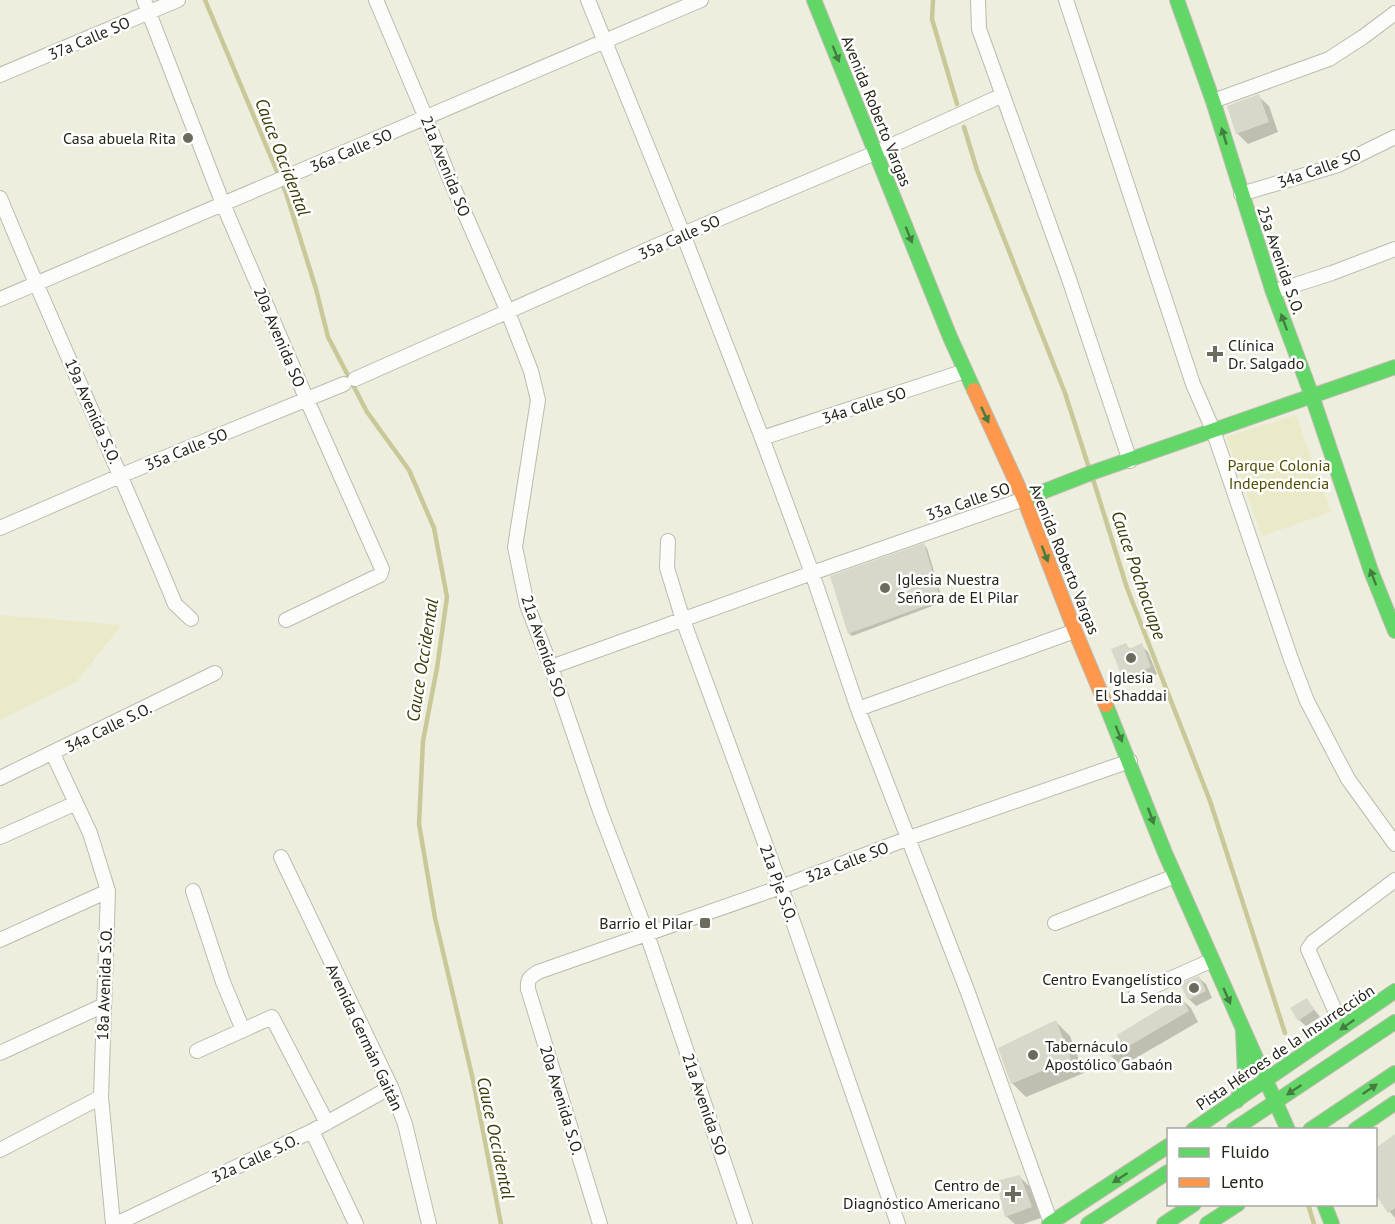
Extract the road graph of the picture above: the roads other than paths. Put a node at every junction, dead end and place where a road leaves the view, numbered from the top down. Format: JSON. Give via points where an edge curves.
{"nodes":[{"id":1,"x":178,"y":0,"type":"edge"},
{"id":2,"x":376,"y":0,"type":"edge"},
{"id":3,"x":588,"y":0,"type":"edge"},
{"id":4,"x":702,"y":0,"type":"edge"},
{"id":5,"x":814,"y":0,"type":"edge"},
{"id":6,"x":978,"y":0,"type":"edge"},
{"id":7,"x":1066,"y":0,"type":"edge"},
{"id":8,"x":1177,"y":0,"type":"edge"},
{"id":9,"x":146,"y":7,"type":"edge"},
{"id":10,"x":1395,"y":13,"type":"edge"},
{"id":11,"x":605,"y":41,"type":"junction"},
{"id":12,"x":0,"y":75,"type":"edge"},
{"id":13,"x":1003,"y":95,"type":"junction"},
{"id":14,"x":1213,"y":100,"type":"junction"},
{"id":15,"x":426,"y":118,"type":"junction"},
{"id":16,"x":1395,"y":137,"type":"edge"},
{"id":17,"x":875,"y":153,"type":"junction"},
{"id":18,"x":1241,"y":194,"type":"junction"},
{"id":19,"x":0,"y":198,"type":"edge"},
{"id":20,"x":223,"y":204,"type":"junction"},
{"id":21,"x":683,"y":234,"type":"junction"},
{"id":22,"x":1395,"y":249,"type":"edge"},
{"id":23,"x":35,"y":284,"type":"junction"},
{"id":24,"x":1273,"y":292,"type":"junction"},
{"id":25,"x":0,"y":299,"type":"edge"},
{"id":26,"x":508,"y":312,"type":"junction"},
{"id":27,"x":1395,"y":367,"type":"edge"},
{"id":28,"x":965,"y":371,"type":"junction"},
{"id":29,"x":1312,"y":396,"type":"junction"},
{"id":30,"x":307,"y":400,"type":"junction"},
{"id":31,"x":1213,"y":430,"type":"junction"},
{"id":32,"x":762,"y":438,"type":"junction"},
{"id":33,"x":1130,"y":461,"type":"junction"},
{"id":34,"x":122,"y":475,"type":"junction"},
{"id":35,"x":1024,"y":499,"type":"junction"},
{"id":36,"x":0,"y":528,"type":"edge"},
{"id":37,"x":668,"y":541,"type":"dead end"},
{"id":38,"x":812,"y":573,"type":"junction"},
{"id":39,"x":191,"y":619,"type":"dead end"},
{"id":40,"x":286,"y":620,"type":"dead end"},
{"id":41,"x":683,"y":620,"type":"junction"},
{"id":42,"x":1395,"y":631,"type":"edge"},
{"id":43,"x":1075,"y":632,"type":"junction"},
{"id":44,"x":551,"y":667,"type":"junction"},
{"id":45,"x":216,"y":673,"type":"dead end"},
{"id":46,"x":858,"y":709,"type":"junction"},
{"id":47,"x":53,"y":754,"type":"junction"},
{"id":48,"x":1130,"y":761,"type":"junction"},
{"id":49,"x":0,"y":778,"type":"edge"},
{"id":50,"x":76,"y":803,"type":"junction"},
{"id":51,"x":0,"y":837,"type":"edge"},
{"id":52,"x":909,"y":838,"type":"junction"},
{"id":53,"x":1395,"y":844,"type":"edge"},
{"id":54,"x":281,"y":857,"type":"dead end"},
{"id":55,"x":1175,"y":876,"type":"junction"},
{"id":56,"x":1395,"y":880,"type":"edge"},
{"id":57,"x":781,"y":887,"type":"junction"},
{"id":58,"x":108,"y":891,"type":"junction"},
{"id":59,"x":194,"y":891,"type":"dead end"},
{"id":60,"x":1055,"y":923,"type":"dead end"},
{"id":61,"x":647,"y":934,"type":"junction"},
{"id":62,"x":0,"y":940,"type":"edge"},
{"id":63,"x":1206,"y":963,"type":"dead end"},
{"id":64,"x":530,"y":977,"type":"joint"},
{"id":65,"x":1395,"y":991,"type":"edge"},
{"id":66,"x":1136,"y":994,"type":"dead end"},
{"id":67,"x":102,"y":1006,"type":"junction"},
{"id":68,"x":1336,"y":1013,"type":"dead end"},
{"id":69,"x":1395,"y":1022,"type":"edge"},
{"id":70,"x":243,"y":1030,"type":"junction"},
{"id":71,"x":1243,"y":1031,"type":"junction"},
{"id":72,"x":197,"y":1051,"type":"dead end"},
{"id":73,"x":0,"y":1053,"type":"edge"},
{"id":74,"x":1395,"y":1073,"type":"edge"},
{"id":75,"x":1265,"y":1082,"type":"junction"},
{"id":76,"x":391,"y":1087,"type":"junction"},
{"id":77,"x":101,"y":1097,"type":"junction"},
{"id":78,"x":1237,"y":1101,"type":"junction"},
{"id":79,"x":1274,"y":1103,"type":"junction"},
{"id":80,"x":1395,"y":1103,"type":"edge"},
{"id":81,"x":327,"y":1123,"type":"junction"},
{"id":82,"x":1196,"y":1128,"type":"edge"},
{"id":83,"x":1236,"y":1128,"type":"edge"},
{"id":84,"x":1287,"y":1128,"type":"edge"},
{"id":85,"x":1313,"y":1128,"type":"edge"},
{"id":86,"x":1358,"y":1128,"type":"edge"},
{"id":87,"x":312,"y":1131,"type":"junction"},
{"id":88,"x":1167,"y":1147,"type":"edge"},
{"id":89,"x":0,"y":1150,"type":"edge"},
{"id":90,"x":1167,"y":1173,"type":"edge"},
{"id":91,"x":1191,"y":1206,"type":"edge"},
{"id":92,"x":1235,"y":1206,"type":"edge"},
{"id":93,"x":1325,"y":1206,"type":"edge"},
{"id":94,"x":1050,"y":1223,"type":"edge"},
{"id":95,"x":115,"y":1224,"type":"edge"},
{"id":96,"x":356,"y":1224,"type":"edge"},
{"id":97,"x":429,"y":1224,"type":"edge"},
{"id":98,"x":600,"y":1224,"type":"edge"},
{"id":99,"x":745,"y":1224,"type":"edge"},
{"id":100,"x":898,"y":1224,"type":"edge"},
{"id":101,"x":1088,"y":1224,"type":"edge"},
{"id":102,"x":1164,"y":1224,"type":"edge"},
{"id":103,"x":1207,"y":1224,"type":"edge"},
{"id":104,"x":1332,"y":1224,"type":"edge"}],
"edges":[{"from":1,"to":9,"type":"street","name":"37a Calle SO"},
{"from":2,"to":15,"type":"street","name":"21a Avenida SO"},
{"from":3,"to":11,"type":"street"},
{"from":4,"to":11,"type":"street","name":"36a Calle SO"},
{"from":5,"to":17,"type":"street","name":"Avenida Roberto Vargas","one_way":true},
{"from":6,"to":13,"type":"street","via":[[979,29]]},
{"from":7,"to":31,"type":"street","via":[[1193,384]]},
{"from":8,"to":14,"type":"street","name":"25a Avenida S.O."},
{"from":9,"to":12,"type":"street","name":"37a Calle SO"},
{"from":9,"to":20,"type":"street","name":"20a Avenida SO"},
{"from":10,"to":14,"type":"street","via":[[1329,59]]},
{"from":11,"to":15,"type":"street","name":"36a Calle SO"},
{"from":11,"to":21,"type":"street"},
{"from":13,"to":17,"type":"street","name":"35a Calle SO"},
{"from":13,"to":33,"type":"street"},
{"from":18,"to":14,"type":"street","name":"25a Avenida S.O.","one_way":true},
{"from":15,"to":20,"type":"street","name":"36a Calle SO"},
{"from":15,"to":26,"type":"street","name":"21a Avenida SO"},
{"from":16,"to":18,"type":"street","name":"34a Calle SO","via":[[1338,165]]},
{"from":17,"to":21,"type":"street","name":"35a Calle SO"},
{"from":17,"to":28,"type":"street","name":"Avenida Roberto Vargas","one_way":true},
{"from":18,"to":24,"type":"street","name":"25a Avenida S.O."},
{"from":19,"to":23,"type":"street","name":"19a Avenida S.O."},
{"from":20,"to":23,"type":"street","name":"36a Calle SO"},
{"from":20,"to":30,"type":"street","name":"20a Avenida SO"},
{"from":21,"to":26,"type":"street","name":"35a Calle SO"},
{"from":21,"to":32,"type":"street"},
{"from":22,"to":24,"type":"street"},
{"from":23,"to":25,"type":"street","name":"36a Calle SO"},
{"from":23,"to":34,"type":"street","name":"19a Avenida S.O."},
{"from":29,"to":24,"type":"street","name":"25a Avenida S.O.","one_way":true},
{"from":26,"to":30,"type":"street","name":"35a Calle SO"},
{"from":26,"to":44,"type":"street","name":"21a Avenida SO","via":[[538,400],[515,547],[527,605]]},
{"from":27,"to":29,"type":"street","name":"33a Calle SO"},
{"from":28,"to":32,"type":"street","name":"34a Calle SO"},
{"from":28,"to":35,"type":"street","name":"Avenida Roberto Vargas","one_way":true},
{"from":29,"to":31,"type":"street","name":"33a Calle SO"},
{"from":42,"to":29,"type":"street","name":"25a Avenida S.O.","one_way":true},
{"from":30,"to":34,"type":"street","name":"35a Calle SO"},
{"from":30,"to":40,"type":"street","name":"20a Avenida SO","via":[[382,569],[380,574]]},
{"from":31,"to":33,"type":"street","name":"33a Calle SO"},
{"from":31,"to":53,"type":"street","via":[[1307,701],[1348,779]]},
{"from":32,"to":38,"type":"street"},
{"from":33,"to":35,"type":"street","name":"33a Calle SO"},
{"from":34,"to":36,"type":"street","name":"35a Calle SO"},
{"from":34,"to":39,"type":"street","name":"19a Avenida S.O.","via":[[175,604]]},
{"from":35,"to":38,"type":"street","name":"33a Calle SO"},
{"from":35,"to":43,"type":"street","name":"Avenida Roberto Vargas","one_way":true},
{"from":37,"to":41,"type":"street","name":"21a Pje S.O.","via":[[667,568]]},
{"from":38,"to":41,"type":"street","name":"33a Calle SO"},
{"from":38,"to":46,"type":"street"},
{"from":41,"to":44,"type":"street","name":"33a Calle SO"},
{"from":41,"to":57,"type":"street","name":"21a Pje S.O."},
{"from":43,"to":46,"type":"street"},
{"from":43,"to":48,"type":"street","name":"Avenida Roberto Vargas","one_way":true},
{"from":44,"to":61,"type":"street","name":"21a Avenida SO"},
{"from":45,"to":47,"type":"street","name":"34a Calle S.O."},
{"from":46,"to":52,"type":"street"},
{"from":47,"to":49,"type":"street","name":"34a Calle S.O."},
{"from":47,"to":50,"type":"street","name":"18a Avenida S.O."},
{"from":48,"to":52,"type":"street","name":"32a Calle SO"},
{"from":48,"to":55,"type":"street","name":"Avenida Roberto Vargas","one_way":true},
{"from":50,"to":51,"type":"street"},
{"from":50,"to":58,"type":"street","name":"18a Avenida S.O."},
{"from":52,"to":57,"type":"street","name":"32a Calle SO"},
{"from":52,"to":94,"type":"street"},
{"from":54,"to":76,"type":"street","name":"Avenida Germán Gaitán"},
{"from":55,"to":60,"type":"street"},
{"from":55,"to":71,"type":"street","name":"Avenida Roberto Vargas","one_way":true},
{"from":56,"to":68,"type":"street","via":[[1308,949]]},
{"from":57,"to":61,"type":"street","name":"32a Calle SO"},
{"from":57,"to":100,"type":"street","name":"21a Pje S.O."},
{"from":58,"to":62,"type":"street"},
{"from":58,"to":67,"type":"street","name":"18a Avenida S.O."},
{"from":59,"to":70,"type":"street"},
{"from":61,"to":64,"type":"street","name":"32a Calle SO"},
{"from":61,"to":99,"type":"street","name":"21a Avenida SO"},
{"from":63,"to":66,"type":"street"},
{"from":64,"to":98,"type":"street","name":"20a Avenida S.O.","via":[[528,989]]},
{"from":65,"to":75,"type":"street","name":"Pista Héroes de la Insurrección","one_way":true},
{"from":67,"to":73,"type":"street"},
{"from":67,"to":77,"type":"street","name":"18a Avenida S.O."},
{"from":69,"to":79,"type":"street","one_way":true},
{"from":70,"to":72,"type":"street"},
{"from":70,"to":81,"type":"street","via":[[272,1017]]},
{"from":71,"to":75,"type":"street","name":"Avenida Roberto Vargas"},
{"from":71,"to":78,"type":"street","via":[[1246,1071],[1244,1089]]},
{"from":85,"to":74,"type":"street","one_way":true},
{"from":75,"to":78,"type":"street","name":"Pista Héroes de la Insurrección"},
{"from":75,"to":79,"type":"street","name":"Avenida Roberto Vargas"},
{"from":76,"to":81,"type":"street","name":"32a Calle S.O."},
{"from":76,"to":97,"type":"street","name":"Avenida Germán Gaitán","via":[[405,1124]]},
{"from":77,"to":89,"type":"street"},
{"from":77,"to":95,"type":"street","name":"18a Avenida S.O."},
{"from":78,"to":82,"type":"street","name":"Pista Héroes de la Insurrección"},
{"from":79,"to":83,"type":"street"},
{"from":79,"to":84,"type":"street","name":"Avenida Roberto Vargas"},
{"from":80,"to":86,"type":"street"},
{"from":81,"to":87,"type":"street","name":"32a Calle S.O."},
{"from":87,"to":95,"type":"street","name":"32a Calle S.O."},
{"from":87,"to":96,"type":"street"},
{"from":88,"to":94,"type":"street","one_way":true},
{"from":90,"to":101,"type":"street"},
{"from":91,"to":102,"type":"street"},
{"from":92,"to":103,"type":"street"},
{"from":93,"to":104,"type":"street"}]}
